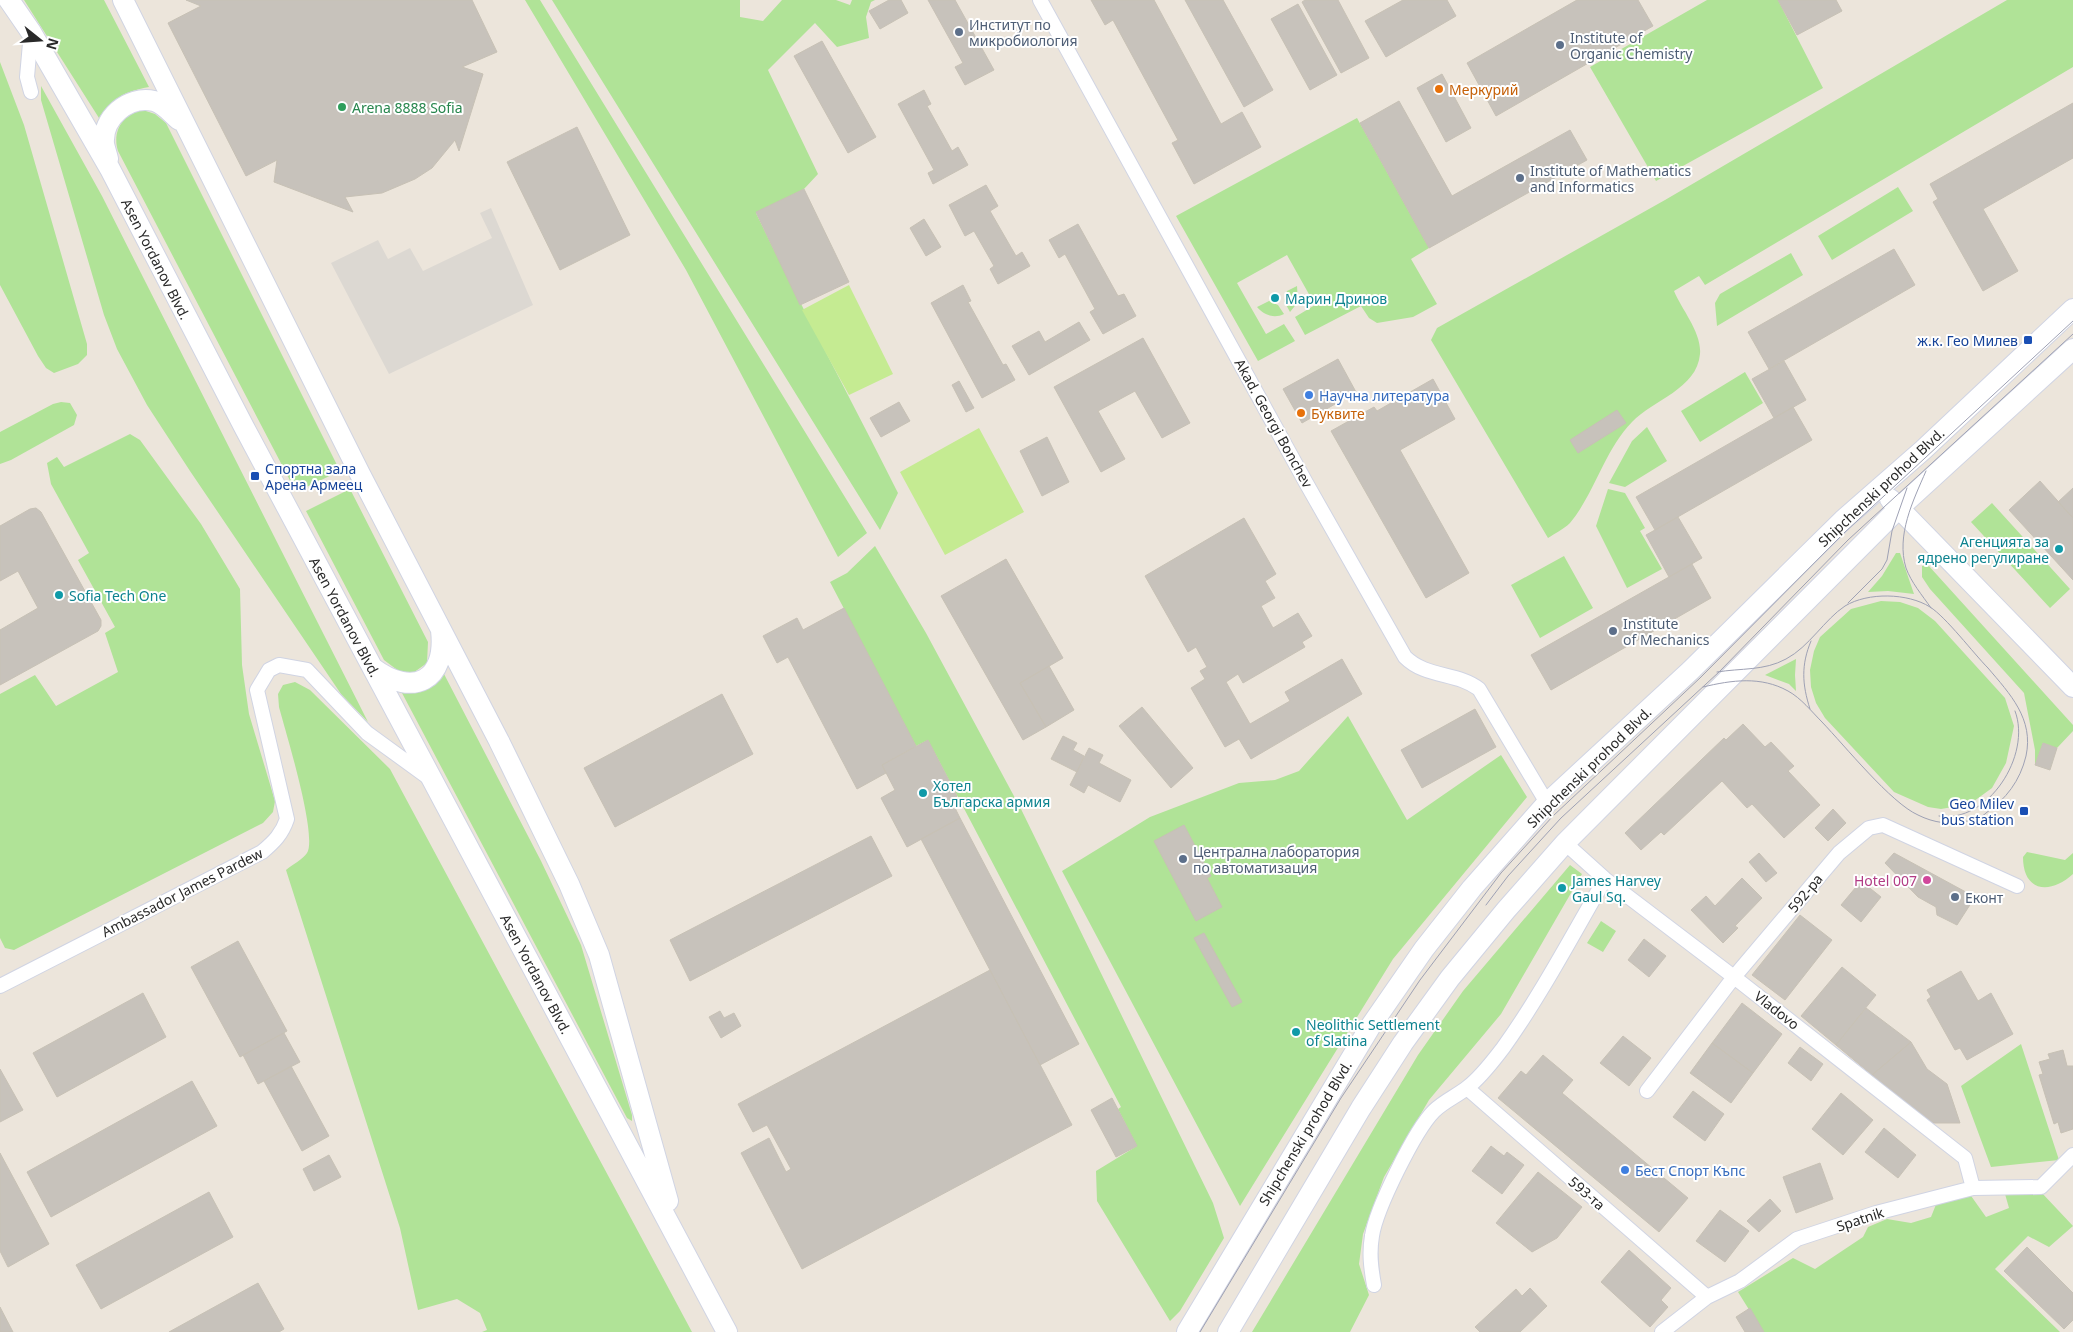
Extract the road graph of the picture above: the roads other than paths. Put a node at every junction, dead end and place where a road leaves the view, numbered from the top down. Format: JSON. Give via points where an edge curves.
{"nodes":[{"id":1,"x":9,"y":0,"type":"edge"},
{"id":2,"x":123,"y":0,"type":"edge"},
{"id":3,"x":1040,"y":0,"type":"edge"},
{"id":4,"x":31,"y":32,"type":"junction"},
{"id":5,"x":31,"y":92,"type":"dead end"},
{"id":6,"x":186,"y":126,"type":"junction"},
{"id":7,"x":110,"y":169,"type":"junction"},
{"id":8,"x":2073,"y":309,"type":"edge"},
{"id":9,"x":2073,"y":349,"type":"edge"},
{"id":10,"x":1879,"y":488,"type":"junction"},
{"id":11,"x":1899,"y":508,"type":"junction"},
{"id":12,"x":441,"y":629,"type":"junction"},
{"id":13,"x":371,"y":667,"type":"junction"},
{"id":14,"x":2073,"y":687,"type":"edge"},
{"id":15,"x":407,"y":753,"type":"junction"},
{"id":16,"x":1548,"y":803,"type":"junction"},
{"id":17,"x":1565,"y":843,"type":"junction"},
{"id":18,"x":1605,"y":879,"type":"junction"},
{"id":19,"x":2017,"y":886,"type":"dead end"},
{"id":20,"x":1734,"y":977,"type":"junction"},
{"id":21,"x":0,"y":986,"type":"edge"},
{"id":22,"x":1467,"y":1088,"type":"junction"},
{"id":23,"x":1647,"y":1090,"type":"dead end"},
{"id":24,"x":2073,"y":1155,"type":"edge"},
{"id":25,"x":1973,"y":1188,"type":"junction"},
{"id":26,"x":678,"y":1236,"type":"junction"},
{"id":27,"x":1374,"y":1285,"type":"dead end"},
{"id":28,"x":1707,"y":1297,"type":"junction"},
{"id":29,"x":727,"y":1332,"type":"edge"},
{"id":30,"x":1187,"y":1332,"type":"edge"},
{"id":31,"x":1228,"y":1332,"type":"edge"},
{"id":32,"x":1662,"y":1332,"type":"edge"}],
"edges":[{"from":1,"to":4,"type":"main road","name":"Asen Yordanov Blvd."},
{"from":2,"to":6,"type":"main road","name":"Asen Yordanov Blvd."},
{"from":3,"to":16,"type":"street","name":"Akad. Georgi Bonchev","via":[[1405,657],[1415,667],[1468,681],[1479,690]]},
{"from":4,"to":5,"type":"street","via":[[27,77]]},
{"from":4,"to":7,"type":"main road","name":"Asen Yordanov Blvd."},
{"from":6,"to":7,"type":"main road","via":[[155,101],[140,100],[126,104],[106,129],[104,143]]},
{"from":6,"to":12,"type":"main road","name":"Asen Yordanov Blvd."},
{"from":7,"to":13,"type":"main road","name":"Asen Yordanov Blvd."},
{"from":8,"to":10,"type":"main road","name":"Shipchenski prohod Blvd."},
{"from":9,"to":11,"type":"main road","name":"Shipchenski prohod Blvd."},
{"from":10,"to":11,"type":"main road"},
{"from":10,"to":16,"type":"main road","name":"Shipchenski prohod Blvd."},
{"from":11,"to":14,"type":"main road"},
{"from":11,"to":17,"type":"main road","name":"Shipchenski prohod Blvd."},
{"from":12,"to":13,"type":"main road","via":[[440,659],[424,679],[416,683],[401,683]]},
{"from":12,"to":26,"type":"main road","name":"Asen Yordanov Blvd.","via":[[569,884],[599,955]]},
{"from":13,"to":15,"type":"main road","name":"Asen Yordanov Blvd."},
{"from":15,"to":21,"type":"street","name":"Ambassador James Pardew","via":[[367,733],[306,670],[279,665],[269,670],[257,690],[287,819],[275,841],[262,852]]},
{"from":15,"to":26,"type":"main road","name":"Asen Yordanov Blvd.","via":[[431,779]]},
{"from":16,"to":30,"type":"main road","name":"Shipchenski prohod Blvd.","via":[[1472,888],[1375,1019]]},
{"from":17,"to":18,"type":"street","name":"Vladovo"},
{"from":17,"to":31,"type":"main road","name":"Shipchenski prohod Blvd.","via":[[1456,971],[1402,1043]]},
{"from":18,"to":20,"type":"street","name":"Vladovo"},
{"from":18,"to":22,"type":"street","via":[[1520,1024],[1486,1071]]},
{"from":19,"to":20,"type":"street","name":"592-ра","via":[[1892,828],[1883,825],[1869,828],[1839,853]]},
{"from":20,"to":23,"type":"street","name":"592-ра"},
{"from":20,"to":25,"type":"street","name":"Vladovo","via":[[1965,1158]]},
{"from":22,"to":27,"type":"street","via":[[1443,1102],[1432,1113],[1384,1197],[1372,1235],[1370,1261]]},
{"from":22,"to":28,"type":"street","name":"593-та"},
{"from":24,"to":25,"type":"street","name":"Spatnik","via":[[2041,1187]]},
{"from":25,"to":28,"type":"street","name":"Spatnik","via":[[1876,1213],[1798,1239],[1740,1281]]},
{"from":26,"to":29,"type":"main road","name":"Asen Yordanov Blvd."},
{"from":28,"to":32,"type":"street","name":"Spatnik"}]}
